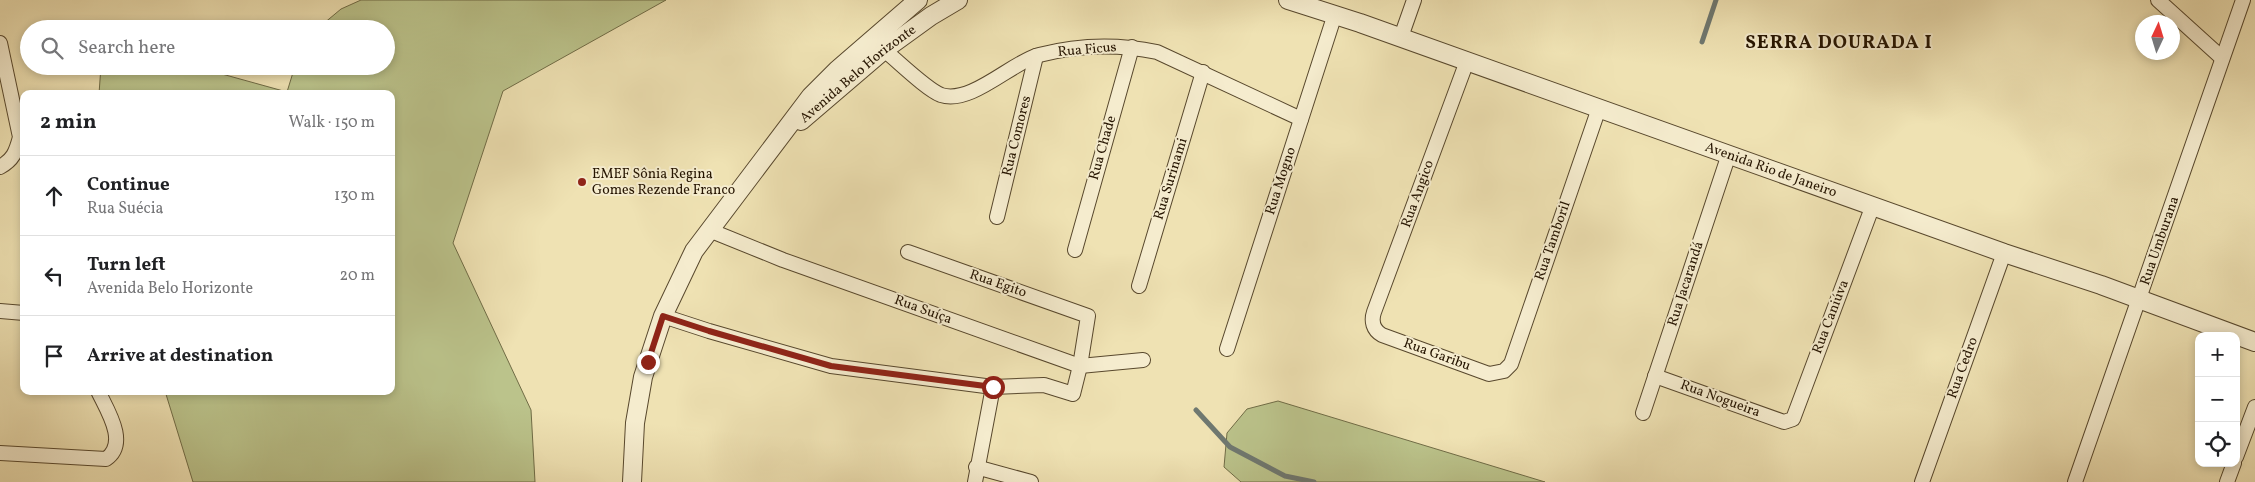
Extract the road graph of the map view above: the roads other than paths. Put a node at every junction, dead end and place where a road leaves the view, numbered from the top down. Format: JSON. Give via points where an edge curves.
{"nodes":[{"id":1,"x":918,"y":0,"type":"edge"},
{"id":2,"x":958,"y":0,"type":"edge"},
{"id":3,"x":1288,"y":0,"type":"edge"},
{"id":4,"x":1414,"y":0,"type":"edge"},
{"id":5,"x":2158,"y":0,"type":"edge"},
{"id":6,"x":2243,"y":0,"type":"edge"},
{"id":7,"x":1335,"y":14,"type":"junction"},
{"id":8,"x":1401,"y":38,"type":"junction"},
{"id":9,"x":0,"y":43,"type":"edge"},
{"id":10,"x":1132,"y":47,"type":"junction"},
{"id":11,"x":884,"y":50,"type":"junction"},
{"id":12,"x":1036,"y":56,"type":"junction"},
{"id":13,"x":2222,"y":58,"type":"junction"},
{"id":14,"x":1467,"y":61,"type":"junction"},
{"id":15,"x":1203,"y":72,"type":"junction"},
{"id":16,"x":1599,"y":108,"type":"junction"},
{"id":17,"x":1301,"y":119,"type":"junction"},
{"id":18,"x":785,"y":133,"type":"junction"},
{"id":19,"x":1729,"y":154,"type":"junction"},
{"id":20,"x":0,"y":167,"type":"edge"},
{"id":21,"x":1873,"y":206,"type":"junction"},
{"id":22,"x":997,"y":217,"type":"dead end"},
{"id":23,"x":709,"y":230,"type":"junction"},
{"id":24,"x":1074,"y":250,"type":"dead end"},
{"id":25,"x":908,"y":252,"type":"dead end"},
{"id":26,"x":2004,"y":253,"type":"junction"},
{"id":27,"x":1139,"y":286,"type":"dead end"},
{"id":28,"x":2140,"y":300,"type":"junction"},
{"id":29,"x":0,"y":311,"type":"edge"},
{"id":30,"x":20,"y":313,"type":"edge"},
{"id":31,"x":663,"y":316,"type":"junction"},
{"id":32,"x":1374,"y":327,"type":"joint"},
{"id":33,"x":2255,"y":342,"type":"edge"},
{"id":34,"x":1227,"y":349,"type":"dead end"},
{"id":35,"x":1143,"y":360,"type":"dead end"},
{"id":36,"x":1080,"y":366,"type":"junction"},
{"id":37,"x":1504,"y":371,"type":"joint"},
{"id":38,"x":1655,"y":376,"type":"junction"},
{"id":39,"x":993,"y":387,"type":"junction"},
{"id":40,"x":100,"y":395,"type":"edge"},
{"id":41,"x":2255,"y":407,"type":"edge"},
{"id":42,"x":1643,"y":413,"type":"dead end"},
{"id":43,"x":1784,"y":422,"type":"joint"},
{"id":44,"x":2240,"y":446,"type":"edge"},
{"id":45,"x":0,"y":453,"type":"edge"},
{"id":46,"x":976,"y":466,"type":"junction"},
{"id":47,"x":2233,"y":467,"type":"edge"},
{"id":48,"x":632,"y":482,"type":"edge"},
{"id":49,"x":975,"y":482,"type":"edge"},
{"id":50,"x":1032,"y":482,"type":"edge"},
{"id":51,"x":1922,"y":482,"type":"edge"},
{"id":52,"x":2075,"y":482,"type":"edge"},
{"id":53,"x":2227,"y":482,"type":"edge"}],
"edges":[{"from":1,"to":18,"type":"street","name":"Avenida Belo Horizonte","via":[[837,70],[811,96]]},
{"from":2,"to":11,"type":"street","name":"Avenida Belo Horizonte"},
{"from":3,"to":7,"type":"street","name":"Avenida Rio de Janeiro"},
{"from":4,"to":8,"type":"street"},
{"from":5,"to":13,"type":"street"},
{"from":6,"to":13,"type":"street","name":"Rua Umburana"},
{"from":7,"to":8,"type":"street","name":"Avenida Rio de Janeiro"},
{"from":7,"to":17,"type":"street","name":"Rua Mogno"},
{"from":8,"to":14,"type":"street","name":"Avenida Rio de Janeiro"},
{"from":9,"to":20,"type":"street","via":[[20,138],[10,162]]},
{"from":10,"to":12,"type":"street","name":"Rua Ficus","via":[[1081,48]]},
{"from":10,"to":15,"type":"street","name":"Rua Ficus","via":[[1157,52]]},
{"from":10,"to":24,"type":"street","name":"Rua Chade"},
{"from":11,"to":12,"type":"street","name":"Rua Ficus","via":[[933,90],[949,96],[965,93]]},
{"from":11,"to":18,"type":"street","name":"Avenida Belo Horizonte"},
{"from":12,"to":22,"type":"street","name":"Rua Comores"},
{"from":13,"to":28,"type":"street","name":"Rua Umburana"},
{"from":14,"to":16,"type":"street","name":"Avenida Rio de Janeiro"},
{"from":14,"to":32,"type":"street","name":"Rua Angico","via":[[1374,312]]},
{"from":15,"to":17,"type":"street","name":"Rua Ficus"},
{"from":15,"to":27,"type":"street","name":"Rua Surinami"},
{"from":16,"to":19,"type":"street","name":"Avenida Rio de Janeiro"},
{"from":16,"to":37,"type":"street","name":"Rua Tamboril","via":[[1513,357]]},
{"from":17,"to":34,"type":"street","name":"Rua Mogno"},
{"from":18,"to":23,"type":"street","name":"Avenida Belo Horizonte"},
{"from":19,"to":21,"type":"street","name":"Avenida Rio de Janeiro"},
{"from":19,"to":38,"type":"street","name":"Rua Jacarandá"},
{"from":21,"to":26,"type":"street","name":"Avenida Rio de Janeiro"},
{"from":21,"to":43,"type":"street","name":"Rua Caniúva","via":[[1793,418]]},
{"from":23,"to":31,"type":"street","name":"Avenida Belo Horizonte","via":[[694,251]]},
{"from":23,"to":36,"type":"street","name":"Rua Suíça","via":[[783,260]]},
{"from":25,"to":36,"type":"street","name":"Rua Egito","via":[[1088,316]]},
{"from":26,"to":28,"type":"street","name":"Avenida Rio de Janeiro"},
{"from":26,"to":51,"type":"street","name":"Rua Cedro"},
{"from":28,"to":33,"type":"street","name":"Avenida Rio de Janeiro"},
{"from":28,"to":52,"type":"street","name":"Rua Umburana"},
{"from":29,"to":30,"type":"street"},
{"from":31,"to":39,"type":"street","via":[[831,366]]},
{"from":31,"to":48,"type":"street","name":"Avenida Belo Horizonte","via":[[643,377],[635,423]]},
{"from":32,"to":37,"type":"street","name":"Rua Garibu","via":[[1382,335],[1489,374]]},
{"from":35,"to":36,"type":"street","name":"Rua Suíça"},
{"from":36,"to":39,"type":"street","via":[[1073,394],[1044,385]]},
{"from":38,"to":42,"type":"street","name":"Rua Jacarandá"},
{"from":38,"to":43,"type":"street","name":"Rua Nogueira"},
{"from":39,"to":46,"type":"street"},
{"from":40,"to":45,"type":"street","via":[[117,439],[106,459]]},
{"from":41,"to":44,"type":"street"},
{"from":46,"to":49,"type":"street"},
{"from":46,"to":50,"type":"street"},
{"from":47,"to":53,"type":"street"}]}
